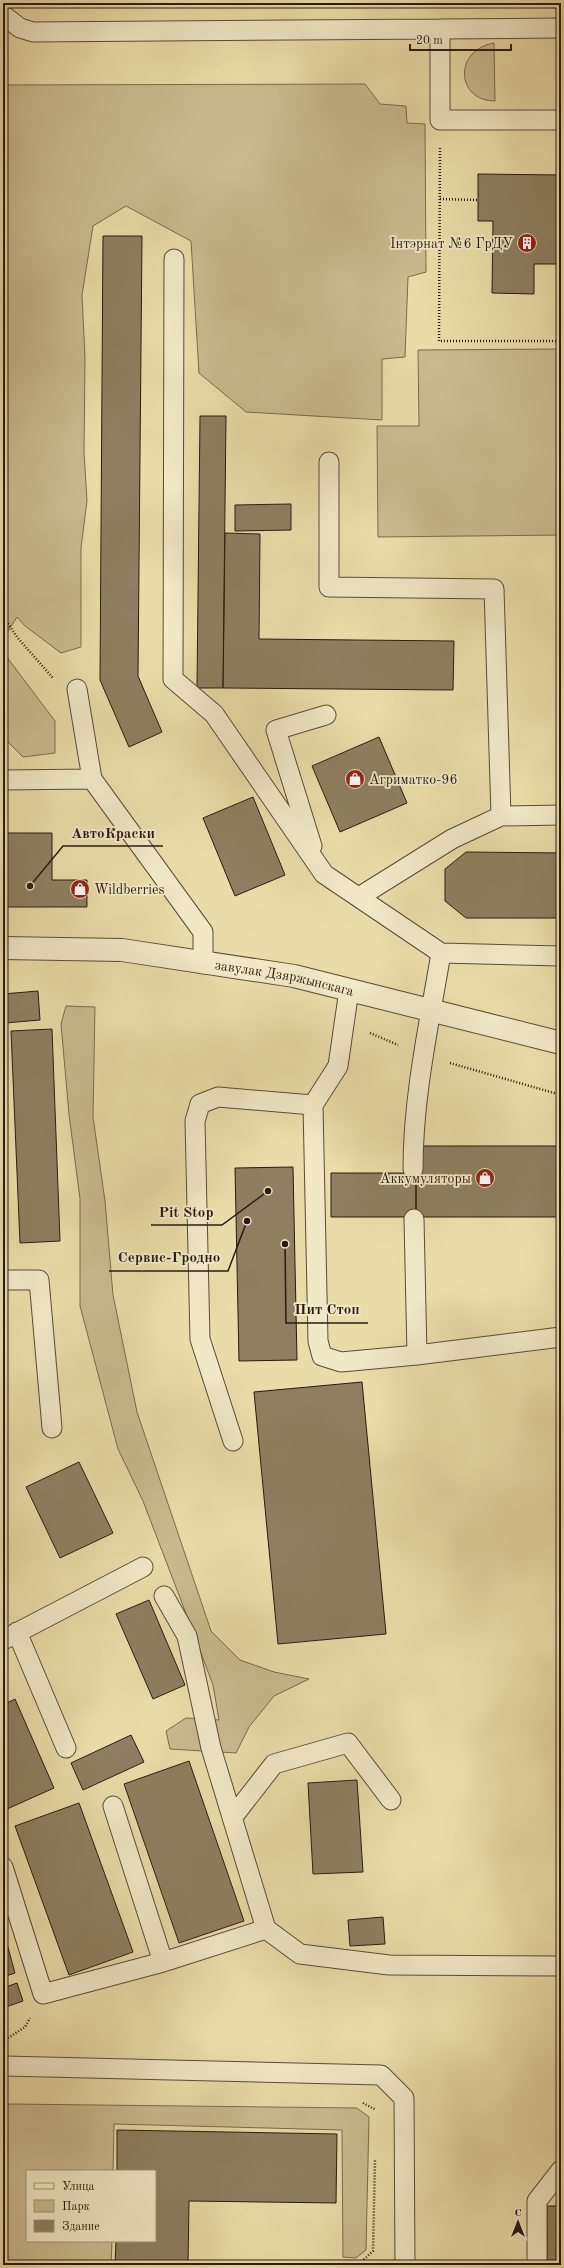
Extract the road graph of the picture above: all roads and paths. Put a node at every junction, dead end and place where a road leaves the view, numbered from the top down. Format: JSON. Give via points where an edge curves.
{"nodes":[{"id":1,"x":3,"y":15,"type":"edge"},
{"id":2,"x":561,"y":28,"type":"edge"},
{"id":3,"x":440,"y":29,"type":"junction"},
{"id":4,"x":440,"y":120,"type":"junction"},
{"id":5,"x":561,"y":120,"type":"edge"},
{"id":6,"x":440,"y":199,"type":"junction"},
{"id":7,"x":478,"y":200,"type":"dead end"},
{"id":8,"x":174,"y":259,"type":"dead end"},
{"id":9,"x":561,"y":341,"type":"edge"},
{"id":10,"x":329,"y":462,"type":"dead end"},
{"id":11,"x":3,"y":616,"type":"edge"},
{"id":12,"x":77,"y":689,"type":"dead end"},
{"id":13,"x":81,"y":710,"type":"junction"},
{"id":14,"x":326,"y":715,"type":"dead end"},
{"id":15,"x":92,"y":779,"type":"junction"},
{"id":16,"x":3,"y":780,"type":"edge"},
{"id":17,"x":561,"y":815,"type":"edge"},
{"id":18,"x":501,"y":816,"type":"junction"},
{"id":19,"x":318,"y":865,"type":"junction"},
{"id":20,"x":359,"y":897,"type":"junction"},
{"id":21,"x":3,"y":948,"type":"edge"},
{"id":22,"x":441,"y":953,"type":"junction"},
{"id":23,"x":561,"y":956,"type":"edge"},
{"id":24,"x":203,"y":964,"type":"junction"},
{"id":25,"x":349,"y":990,"type":"junction"},
{"id":26,"x":430,"y":1011,"type":"junction"},
{"id":27,"x":345,"y":1022,"type":"junction"},
{"id":28,"x":561,"y":1043,"type":"edge"},
{"id":29,"x":422,"y":1055,"type":"junction"},
{"id":30,"x":561,"y":1095,"type":"edge"},
{"id":31,"x":313,"y":1105,"type":"junction"},
{"id":32,"x":413,"y":1169,"type":"dead end"},
{"id":33,"x":414,"y":1219,"type":"dead end"},
{"id":34,"x":3,"y":1280,"type":"edge"},
{"id":35,"x":561,"y":1337,"type":"edge"},
{"id":36,"x":417,"y":1355,"type":"junction"},
{"id":37,"x":52,"y":1428,"type":"dead end"},
{"id":38,"x":233,"y":1441,"type":"dead end"},
{"id":39,"x":143,"y":1567,"type":"dead end"},
{"id":40,"x":164,"y":1596,"type":"dead end"},
{"id":41,"x":10,"y":1636,"type":"edge"},
{"id":42,"x":66,"y":1748,"type":"dead end"},
{"id":43,"x":391,"y":1800,"type":"dead end"},
{"id":44,"x":113,"y":1806,"type":"dead end"},
{"id":45,"x":232,"y":1818,"type":"junction"},
{"id":46,"x":3,"y":1867,"type":"edge"},
{"id":47,"x":266,"y":1928,"type":"junction"},
{"id":48,"x":163,"y":1962,"type":"junction"},
{"id":49,"x":561,"y":1966,"type":"edge"},
{"id":50,"x":43,"y":1994,"type":"junction"},
{"id":51,"x":3,"y":2040,"type":"edge"},
{"id":52,"x":3,"y":2066,"type":"edge"},
{"id":53,"x":359,"y":2100,"type":"dead end"},
{"id":54,"x":376,"y":2118,"type":"dead end"},
{"id":55,"x":375,"y":2157,"type":"dead end"},
{"id":56,"x":561,"y":2170,"type":"edge"},
{"id":57,"x":303,"y":2265,"type":"edge"},
{"id":58,"x":405,"y":2265,"type":"edge"},
{"id":59,"x":537,"y":2265,"type":"edge"}],
"edges":[{"from":1,"to":3,"type":"lane","via":[[20,28],[33,32]]},
{"from":2,"to":3,"type":"lane"},
{"from":3,"to":4,"type":"lane"},
{"from":4,"to":5,"type":"lane"},
{"from":4,"to":6,"type":"path"},
{"from":6,"to":7,"type":"path"},
{"from":6,"to":9,"type":"path","via":[[440,341]]},
{"from":8,"to":19,"type":"lane","via":[[173,679],[214,714]]},
{"from":10,"to":18,"type":"lane","via":[[329,587],[494,589]]},
{"from":11,"to":13,"type":"path","via":[[17,637]]},
{"from":12,"to":13,"type":"lane"},
{"from":13,"to":15,"type":"lane"},
{"from":14,"to":19,"type":"lane","via":[[276,730]]},
{"from":15,"to":16,"type":"lane"},
{"from":15,"to":24,"type":"lane","via":[[203,932]]},
{"from":17,"to":18,"type":"lane"},
{"from":18,"to":20,"type":"lane","via":[[452,839]]},
{"from":19,"to":20,"type":"lane","via":[[324,874]]},
{"from":20,"to":22,"type":"lane"},
{"from":21,"to":24,"type":"street","name":"завулак Дзяржынскага","via":[[122,950]]},
{"from":22,"to":23,"type":"lane"},
{"from":22,"to":26,"type":"lane"},
{"from":24,"to":25,"type":"street","name":"завулак Дзяржынскага","via":[[294,976]]},
{"from":25,"to":26,"type":"street","name":"завулак Дзяржынскага"},
{"from":25,"to":27,"type":"lane"},
{"from":26,"to":28,"type":"street","name":"завулак Дзяржынскага"},
{"from":26,"to":29,"type":"lane"},
{"from":27,"to":29,"type":"path"},
{"from":27,"to":31,"type":"lane","via":[[338,1066]]},
{"from":29,"to":30,"type":"path"},
{"from":29,"to":32,"type":"lane","via":[[413,1137]]},
{"from":31,"to":36,"type":"lane","via":[[318,1334],[322,1356],[341,1362]]},
{"from":31,"to":38,"type":"lane","via":[[218,1097],[200,1104],[195,1121],[200,1339]]},
{"from":33,"to":36,"type":"lane"},
{"from":34,"to":37,"type":"lane","via":[[39,1280]]},
{"from":35,"to":36,"type":"lane"},
{"from":39,"to":41,"type":"lane"},
{"from":40,"to":45,"type":"lane","via":[[187,1636],[211,1748]]},
{"from":41,"to":42,"type":"lane"},
{"from":43,"to":45,"type":"lane","via":[[348,1743],[274,1764]]},
{"from":44,"to":48,"type":"lane"},
{"from":45,"to":47,"type":"lane"},
{"from":46,"to":50,"type":"lane"},
{"from":47,"to":48,"type":"lane"},
{"from":47,"to":49,"type":"lane","via":[[300,1954],[315,1956],[389,1965]]},
{"from":48,"to":50,"type":"lane"},
{"from":50,"to":51,"type":"path","via":[[25,2027]]},
{"from":52,"to":58,"type":"lane","via":[[381,2075],[404,2098]]},
{"from":53,"to":54,"type":"path","via":[[376,2111]]},
{"from":55,"to":57,"type":"path","via":[[373,2251],[358,2265]]},
{"from":56,"to":59,"type":"lane","via":[[537,2200]]}]}
